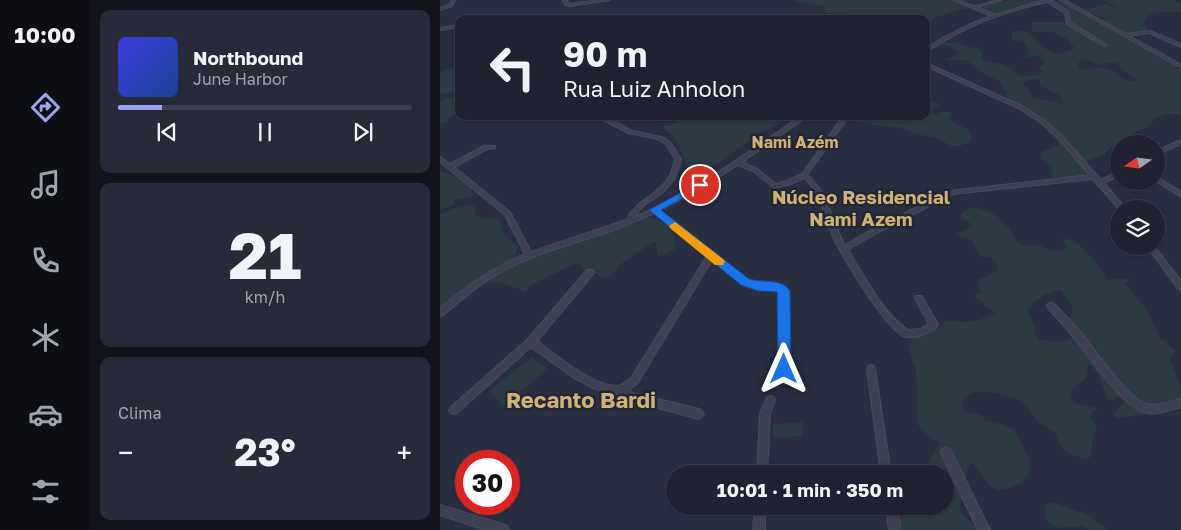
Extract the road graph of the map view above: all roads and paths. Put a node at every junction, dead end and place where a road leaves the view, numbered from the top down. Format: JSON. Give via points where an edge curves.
{"nodes":[{"id":1,"x":454,"y":0,"type":"edge"},
{"id":2,"x":565,"y":0,"type":"edge"},
{"id":3,"x":608,"y":0,"type":"edge"},
{"id":4,"x":956,"y":0,"type":"edge"},
{"id":5,"x":1000,"y":0,"type":"edge"},
{"id":6,"x":1050,"y":0,"type":"edge"},
{"id":7,"x":1062,"y":0,"type":"edge"},
{"id":8,"x":974,"y":7,"type":"junction"},
{"id":9,"x":440,"y":9,"type":"edge"},
{"id":10,"x":995,"y":16,"type":"junction"},
{"id":11,"x":455,"y":27,"type":"edge"},
{"id":12,"x":440,"y":29,"type":"edge"},
{"id":13,"x":1125,"y":35,"type":"junction"},
{"id":14,"x":1105,"y":45,"type":"dead end"},
{"id":15,"x":1181,"y":46,"type":"edge"},
{"id":16,"x":930,"y":47,"type":"edge"},
{"id":17,"x":930,"y":66,"type":"edge"},
{"id":18,"x":1181,"y":68,"type":"edge"},
{"id":19,"x":607,"y":120,"type":"edge"},
{"id":20,"x":799,"y":120,"type":"edge"},
{"id":21,"x":843,"y":120,"type":"edge"},
{"id":22,"x":1181,"y":142,"type":"edge"},
{"id":23,"x":493,"y":147,"type":"dead end"},
{"id":24,"x":1165,"y":149,"type":"edge"},
{"id":25,"x":440,"y":159,"type":"edge"},
{"id":26,"x":738,"y":163,"type":"junction"},
{"id":27,"x":450,"y":167,"type":"junction"},
{"id":28,"x":804,"y":175,"type":"junction"},
{"id":29,"x":1094,"y":177,"type":"junction"},
{"id":30,"x":1110,"y":178,"type":"edge"},
{"id":31,"x":1100,"y":183,"type":"junction"},
{"id":32,"x":1165,"y":184,"type":"edge"},
{"id":33,"x":1181,"y":196,"type":"edge"},
{"id":34,"x":1115,"y":200,"type":"edge"},
{"id":35,"x":654,"y":210,"type":"junction"},
{"id":36,"x":629,"y":222,"type":"junction"},
{"id":37,"x":845,"y":249,"type":"junction"},
{"id":38,"x":1157,"y":255,"type":"edge"},
{"id":39,"x":529,"y":256,"type":"junction"},
{"id":40,"x":711,"y":256,"type":"junction"},
{"id":41,"x":590,"y":272,"type":"dead end"},
{"id":42,"x":1181,"y":287,"type":"edge"},
{"id":43,"x":919,"y":298,"type":"dead end"},
{"id":44,"x":1051,"y":306,"type":"dead end"},
{"id":45,"x":440,"y":313,"type":"edge"},
{"id":46,"x":531,"y":342,"type":"junction"},
{"id":47,"x":871,"y":369,"type":"dead end"},
{"id":48,"x":783,"y":379,"type":"dead end"},
{"id":49,"x":621,"y":390,"type":"junction"},
{"id":50,"x":770,"y":400,"type":"dead end"},
{"id":51,"x":1181,"y":402,"type":"edge"},
{"id":52,"x":454,"y":410,"type":"dead end"},
{"id":53,"x":699,"y":414,"type":"dead end"},
{"id":54,"x":946,"y":453,"type":"dead end"},
{"id":55,"x":762,"y":465,"type":"edge"},
{"id":56,"x":885,"y":465,"type":"edge"},
{"id":57,"x":440,"y":510,"type":"edge"},
{"id":58,"x":760,"y":515,"type":"edge"},
{"id":59,"x":892,"y":515,"type":"edge"},
{"id":60,"x":503,"y":530,"type":"edge"},
{"id":61,"x":759,"y":530,"type":"edge"},
{"id":62,"x":895,"y":530,"type":"edge"},
{"id":63,"x":984,"y":530,"type":"edge"}],
"edges":[{"from":1,"to":9,"type":"street","via":[[451,5]]},
{"from":2,"to":3,"type":"street","via":[[566,4],[572,5]]},
{"from":4,"to":8,"type":"street"},
{"from":5,"to":8,"type":"street"},
{"from":6,"to":10,"type":"street"},
{"from":6,"to":14,"type":"street","via":[[1067,12],[1068,23]]},
{"from":7,"to":13,"type":"street"},
{"from":8,"to":10,"type":"street"},
{"from":10,"to":16,"type":"street"},
{"from":11,"to":12,"type":"street"},
{"from":13,"to":15,"type":"street","via":[[1150,32]]},
{"from":13,"to":18,"type":"street"},
{"from":17,"to":29,"type":"street","via":[[1020,107],[1042,121]]},
{"from":19,"to":36,"type":"street","via":[[630,132],[668,142],[678,159],[674,177],[630,215]]},
{"from":20,"to":26,"type":"street"},
{"from":21,"to":28,"type":"street"},
{"from":22,"to":24,"type":"street"},
{"from":23,"to":27,"type":"street","via":[[486,146]]},
{"from":25,"to":27,"type":"street"},
{"from":26,"to":28,"type":"street","via":[[755,170],[775,186]]},
{"from":26,"to":35,"type":"street"},
{"from":27,"to":39,"type":"street","via":[[508,214]]},
{"from":28,"to":37,"type":"street","via":[[822,195]]},
{"from":29,"to":31,"type":"street"},
{"from":29,"to":37,"type":"street","via":[[952,192]]},
{"from":30,"to":31,"type":"street"},
{"from":31,"to":34,"type":"street"},
{"from":32,"to":33,"type":"street"},
{"from":35,"to":36,"type":"street"},
{"from":35,"to":40,"type":"street"},
{"from":36,"to":39,"type":"street"},
{"from":37,"to":43,"type":"street","via":[[858,275],[895,325],[905,333],[929,329],[934,325]]},
{"from":38,"to":42,"type":"street"},
{"from":39,"to":45,"type":"street","via":[[495,271]]},
{"from":40,"to":48,"type":"street","via":[[745,282],[781,287],[784,291]]},
{"from":40,"to":49,"type":"street","via":[[634,381]]},
{"from":41,"to":46,"type":"street"},
{"from":44,"to":51,"type":"street","via":[[1136,404],[1155,408]]},
{"from":46,"to":49,"type":"street","via":[[594,385]]},
{"from":46,"to":52,"type":"street"},
{"from":47,"to":56,"type":"street"},
{"from":49,"to":53,"type":"street","via":[[631,397]]},
{"from":50,"to":55,"type":"street","via":[[765,414]]},
{"from":54,"to":63,"type":"street"},
{"from":57,"to":60,"type":"street"},
{"from":58,"to":61,"type":"street"},
{"from":59,"to":62,"type":"street"}]}
